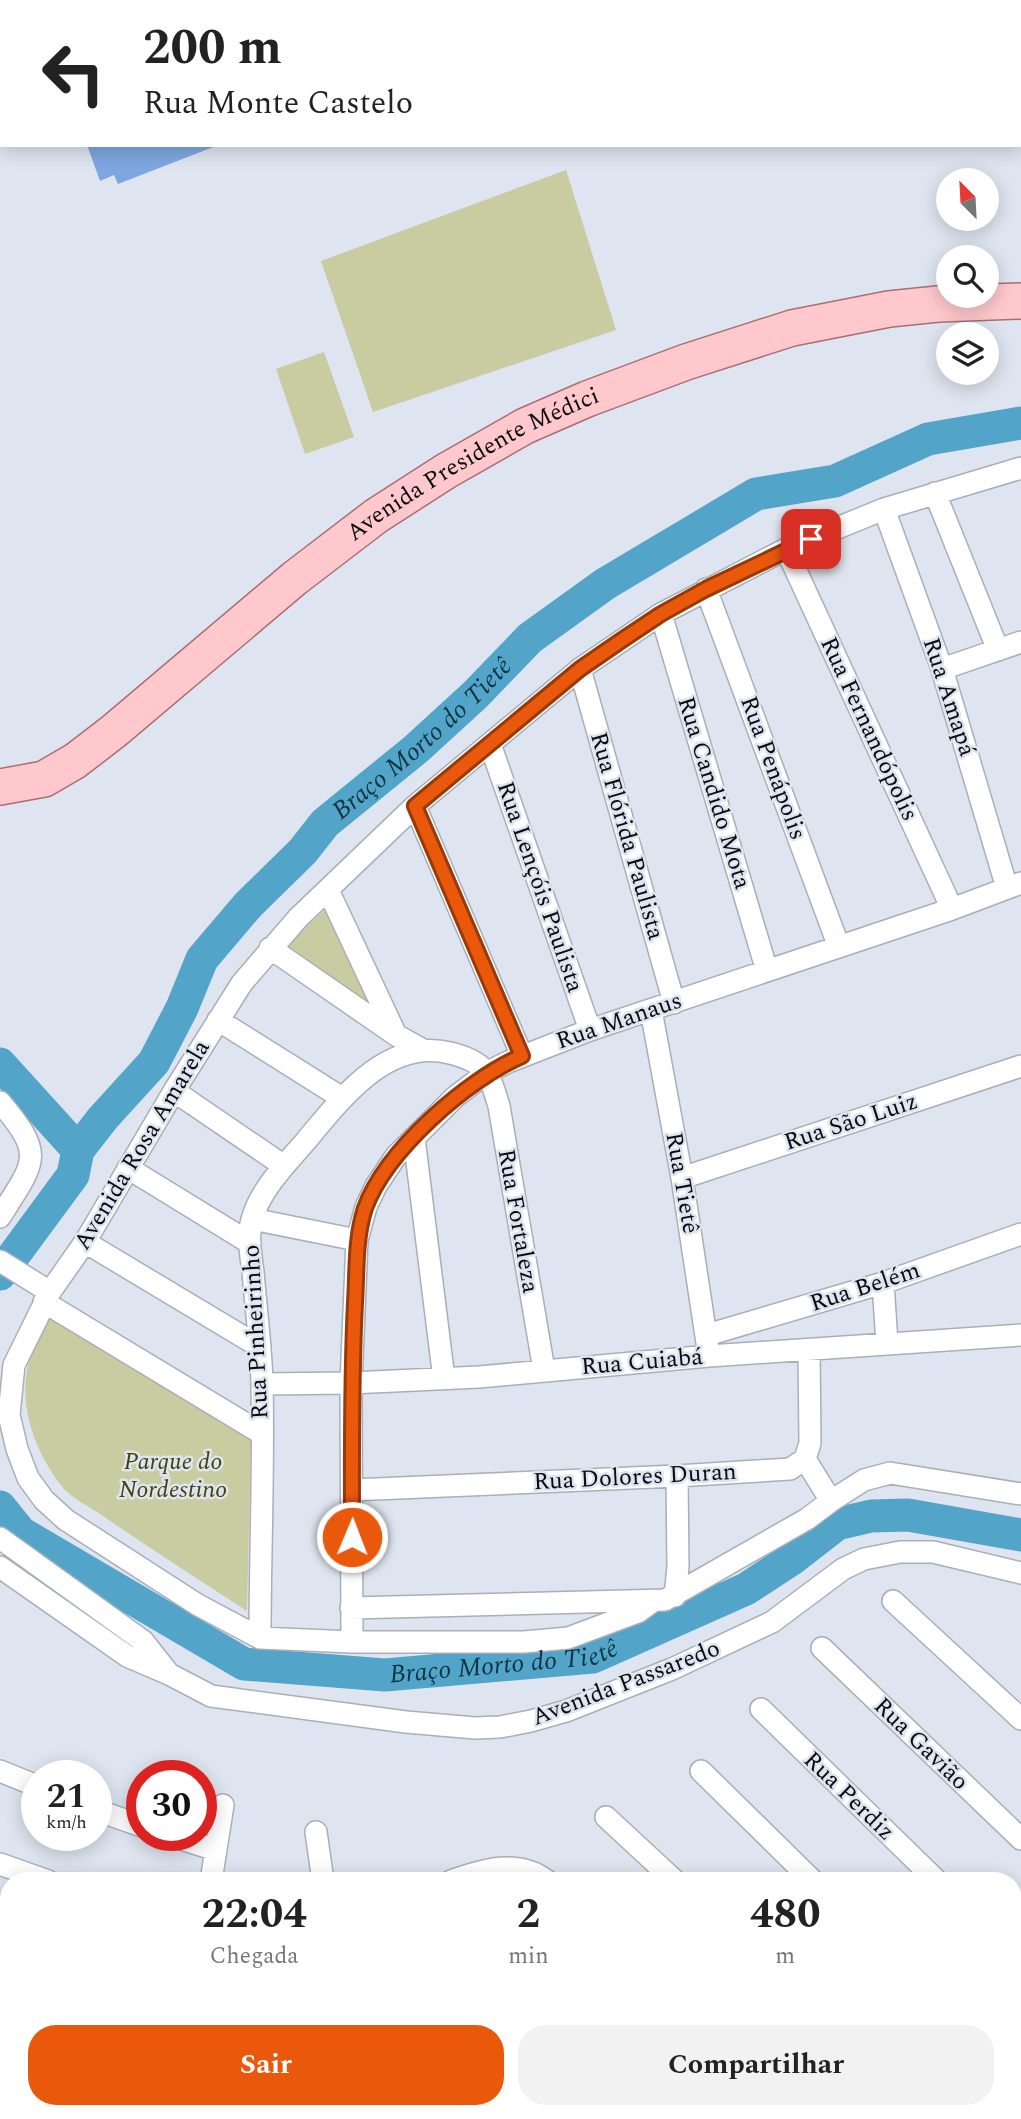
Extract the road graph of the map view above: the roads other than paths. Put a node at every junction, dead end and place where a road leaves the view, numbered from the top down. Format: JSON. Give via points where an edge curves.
{"nodes":[{"id":1,"x":1021,"y":302,"type":"edge"},
{"id":2,"x":1021,"y":468,"type":"edge"},
{"id":3,"x":936,"y":492,"type":"junction"},
{"id":4,"x":884,"y":509,"type":"junction"},
{"id":5,"x":786,"y":549,"type":"junction"},
{"id":6,"x":706,"y":589,"type":"junction"},
{"id":7,"x":661,"y":614,"type":"junction"},
{"id":8,"x":1021,"y":642,"type":"edge"},
{"id":9,"x":998,"y":650,"type":"junction"},
{"id":10,"x":580,"y":669,"type":"junction"},
{"id":11,"x":942,"y":669,"type":"junction"},
{"id":12,"x":490,"y":744,"type":"junction"},
{"id":13,"x":0,"y":787,"type":"edge"},
{"id":14,"x":415,"y":806,"type":"junction"},
{"id":15,"x":1014,"y":885,"type":"edge"},
{"id":16,"x":328,"y":890,"type":"junction"},
{"id":17,"x":952,"y":909,"type":"junction"},
{"id":18,"x":839,"y":947,"type":"junction"},
{"id":19,"x":270,"y":948,"type":"junction"},
{"id":20,"x":767,"y":971,"type":"junction"},
{"id":21,"x":674,"y":1003,"type":"junction"},
{"id":22,"x":651,"y":1010,"type":"junction"},
{"id":23,"x":218,"y":1020,"type":"junction"},
{"id":24,"x":590,"y":1030,"type":"junction"},
{"id":25,"x":396,"y":1035,"type":"junction"},
{"id":26,"x":421,"y":1049,"type":"junction"},
{"id":27,"x":522,"y":1056,"type":"junction"},
{"id":28,"x":1021,"y":1066,"type":"edge"},
{"id":29,"x":488,"y":1072,"type":"junction"},
{"id":30,"x":174,"y":1091,"type":"junction"},
{"id":31,"x":342,"y":1098,"type":"junction"},
{"id":32,"x":0,"y":1102,"type":"edge"},
{"id":33,"x":414,"y":1138,"type":"junction"},
{"id":34,"x":284,"y":1166,"type":"junction"},
{"id":35,"x":128,"y":1168,"type":"junction"},
{"id":36,"x":682,"y":1178,"type":"junction"},
{"id":37,"x":0,"y":1217,"type":"edge"},
{"id":38,"x":252,"y":1219,"type":"junction"},
{"id":39,"x":1021,"y":1234,"type":"edge"},
{"id":40,"x":357,"y":1240,"type":"junction"},
{"id":41,"x":85,"y":1242,"type":"junction"},
{"id":42,"x":250,"y":1243,"type":"junction"},
{"id":43,"x":0,"y":1261,"type":"edge"},
{"id":44,"x":883,"y":1283,"type":"junction"},
{"id":45,"x":47,"y":1297,"type":"junction"},
{"id":46,"x":1021,"y":1335,"type":"edge"},
{"id":47,"x":887,"y":1343,"type":"junction"},
{"id":48,"x":708,"y":1345,"type":"junction"},
{"id":49,"x":260,"y":1348,"type":"junction"},
{"id":50,"x":809,"y":1350,"type":"junction"},
{"id":51,"x":544,"y":1370,"type":"junction"},
{"id":52,"x":444,"y":1379,"type":"junction"},
{"id":53,"x":351,"y":1383,"type":"junction"},
{"id":54,"x":262,"y":1384,"type":"junction"},
{"id":55,"x":261,"y":1433,"type":"junction"},
{"id":56,"x":805,"y":1459,"type":"junction"},
{"id":57,"x":677,"y":1476,"type":"junction"},
{"id":58,"x":352,"y":1490,"type":"junction"},
{"id":59,"x":1021,"y":1494,"type":"edge"},
{"id":60,"x":831,"y":1501,"type":"junction"},
{"id":61,"x":0,"y":1538,"type":"edge"},
{"id":62,"x":0,"y":1567,"type":"edge"},
{"id":63,"x":1021,"y":1573,"type":"edge"},
{"id":64,"x":675,"y":1595,"type":"junction"},
{"id":65,"x":653,"y":1601,"type":"junction"},
{"id":66,"x":893,"y":1601,"type":"dead end"},
{"id":67,"x":351,"y":1608,"type":"junction"},
{"id":68,"x":260,"y":1638,"type":"junction"},
{"id":69,"x":352,"y":1642,"type":"junction"},
{"id":70,"x":822,"y":1648,"type":"dead end"},
{"id":71,"x":169,"y":1674,"type":"junction"},
{"id":72,"x":761,"y":1709,"type":"dead end"},
{"id":73,"x":1021,"y":1719,"type":"edge"},
{"id":74,"x":0,"y":1771,"type":"edge"},
{"id":75,"x":701,"y":1771,"type":"dead end"},
{"id":76,"x":21,"y":1780,"type":"edge"},
{"id":77,"x":223,"y":1804,"type":"dead end"},
{"id":78,"x":606,"y":1817,"type":"dead end"},
{"id":79,"x":316,"y":1832,"type":"dead end"},
{"id":80,"x":217,"y":1838,"type":"edge"},
{"id":81,"x":1021,"y":1839,"type":"edge"},
{"id":82,"x":215,"y":1851,"type":"edge"},
{"id":83,"x":0,"y":1864,"type":"edge"},
{"id":84,"x":23,"y":1872,"type":"edge"},
{"id":85,"x":212,"y":1872,"type":"edge"},
{"id":86,"x":323,"y":1872,"type":"edge"},
{"id":87,"x":484,"y":1872,"type":"edge"},
{"id":88,"x":534,"y":1872,"type":"edge"},
{"id":89,"x":665,"y":1872,"type":"edge"},
{"id":90,"x":804,"y":1872,"type":"edge"},
{"id":91,"x":928,"y":1872,"type":"edge"}],
"edges":[{"from":1,"to":13,"type":"main road","name":"Avenida Presidente Médici","via":[[889,309],[792,328],[587,398],[525,426],[376,516],[75,761],[44,779]]},
{"from":2,"to":3,"type":"street","name":"Avenida Rosa Amarela"},
{"from":3,"to":4,"type":"street","name":"Avenida Rosa Amarela"},
{"from":3,"to":9,"type":"street"},
{"from":4,"to":5,"type":"street","name":"Avenida Rosa Amarela"},
{"from":4,"to":11,"type":"street","name":"Rua Amapá"},
{"from":5,"to":6,"type":"street","name":"Avenida Rosa Amarela"},
{"from":5,"to":17,"type":"street","name":"Rua Fernandópolis"},
{"from":6,"to":7,"type":"street","name":"Avenida Rosa Amarela"},
{"from":6,"to":18,"type":"street","name":"Rua Penápolis"},
{"from":7,"to":10,"type":"street","name":"Avenida Rosa Amarela"},
{"from":7,"to":20,"type":"street","name":"Rua Candido Mota"},
{"from":8,"to":9,"type":"street"},
{"from":9,"to":11,"type":"street"},
{"from":10,"to":12,"type":"street","name":"Avenida Rosa Amarela"},
{"from":10,"to":21,"type":"street","name":"Rua Flórida Paulista"},
{"from":11,"to":15,"type":"street","name":"Rua Amapá"},
{"from":12,"to":14,"type":"street","name":"Avenida Rosa Amarela"},
{"from":12,"to":24,"type":"street","name":"Rua Lençóis Paulista"},
{"from":14,"to":16,"type":"street","name":"Avenida Rosa Amarela"},
{"from":14,"to":27,"type":"street"},
{"from":15,"to":17,"type":"street","name":"Rua Manaus"},
{"from":16,"to":19,"type":"street","name":"Avenida Rosa Amarela"},
{"from":16,"to":25,"type":"street"},
{"from":17,"to":18,"type":"street","name":"Rua Manaus"},
{"from":18,"to":20,"type":"street","name":"Rua Manaus"},
{"from":19,"to":23,"type":"street","name":"Avenida Rosa Amarela"},
{"from":19,"to":25,"type":"street"},
{"from":20,"to":21,"type":"street","name":"Rua Manaus"},
{"from":21,"to":22,"type":"street","name":"Rua Manaus"},
{"from":22,"to":24,"type":"street","name":"Rua Manaus"},
{"from":22,"to":36,"type":"street","name":"Rua Tietê"},
{"from":23,"to":30,"type":"street","name":"Avenida Rosa Amarela"},
{"from":23,"to":31,"type":"street"},
{"from":24,"to":27,"type":"street","name":"Rua Manaus"},
{"from":25,"to":26,"type":"street"},
{"from":26,"to":29,"type":"street","via":[[458,1055]]},
{"from":26,"to":31,"type":"street","name":"Rua Pinheirinho","via":[[375,1070]]},
{"from":27,"to":29,"type":"street","name":"Rua Manaus"},
{"from":28,"to":36,"type":"street","name":"Rua São Luiz"},
{"from":29,"to":33,"type":"street","name":"Rua Manaus"},
{"from":29,"to":51,"type":"street","name":"Rua Fortaleza","via":[[499,1106]]},
{"from":30,"to":34,"type":"street"},
{"from":30,"to":35,"type":"street","name":"Avenida Rosa Amarela"},
{"from":31,"to":34,"type":"street","name":"Rua Pinheirinho"},
{"from":32,"to":37,"type":"street","via":[[21,1127],[31,1150],[26,1175]]},
{"from":33,"to":40,"type":"street","name":"Rua Manaus","via":[[376,1186]]},
{"from":33,"to":52,"type":"street"},
{"from":34,"to":38,"type":"street","name":"Rua Pinheirinho"},
{"from":35,"to":41,"type":"street","name":"Avenida Rosa Amarela"},
{"from":35,"to":42,"type":"street"},
{"from":36,"to":48,"type":"street","name":"Rua Tietê"},
{"from":38,"to":40,"type":"street"},
{"from":38,"to":42,"type":"street","name":"Rua Pinheirinho"},
{"from":39,"to":44,"type":"street","name":"Rua Belém"},
{"from":40,"to":53,"type":"street","name":"Rua Manaus"},
{"from":41,"to":45,"type":"street","name":"Avenida Rosa Amarela"},
{"from":41,"to":49,"type":"street"},
{"from":42,"to":49,"type":"street","name":"Rua Pinheirinho"},
{"from":43,"to":45,"type":"street"},
{"from":44,"to":47,"type":"street"},
{"from":44,"to":48,"type":"street","name":"Rua Belém"},
{"from":45,"to":55,"type":"street"},
{"from":45,"to":68,"type":"street","name":"Avenida Rosa Amarela","via":[[14,1365],[9,1415],[29,1478],[66,1520],[198,1605]]},
{"from":46,"to":47,"type":"street","name":"Rua Cuiabá"},
{"from":47,"to":50,"type":"street","name":"Rua Cuiabá"},
{"from":48,"to":50,"type":"street","name":"Rua Cuiabá"},
{"from":48,"to":51,"type":"street","name":"Rua Cuiabá"},
{"from":49,"to":54,"type":"street","name":"Rua Pinheirinho"},
{"from":50,"to":56,"type":"street","via":[[811,1430]]},
{"from":51,"to":52,"type":"street","name":"Rua Cuiabá"},
{"from":52,"to":53,"type":"street","name":"Rua Cuiabá"},
{"from":53,"to":54,"type":"street","name":"Rua Cuiabá"},
{"from":53,"to":58,"type":"street","name":"Rua Manaus"},
{"from":54,"to":55,"type":"street","name":"Rua Pinheirinho"},
{"from":55,"to":68,"type":"street","name":"Rua Pinheirinho"},
{"from":56,"to":57,"type":"street","name":"Rua Dolores Duran","via":[[786,1470]]},
{"from":56,"to":60,"type":"street"},
{"from":57,"to":58,"type":"street","name":"Rua Dolores Duran"},
{"from":57,"to":64,"type":"street"},
{"from":58,"to":67,"type":"street","name":"Rua Manaus"},
{"from":59,"to":60,"type":"street","via":[[890,1473],[864,1480]]},
{"from":60,"to":64,"type":"street"},
{"from":61,"to":71,"type":"street","name":"Avenida Passaredo","via":[[143,1641]]},
{"from":62,"to":71,"type":"street","name":"Avenida Passaredo","via":[[127,1656]]},
{"from":63,"to":71,"type":"street","name":"Avenida Passaredo","via":[[933,1552],[864,1559],[843,1569],[772,1622],[718,1648],[566,1711],[500,1727],[406,1722],[245,1702],[211,1696]]},
{"from":64,"to":65,"type":"street"},
{"from":65,"to":67,"type":"street"},
{"from":65,"to":69,"type":"street","via":[[638,1612],[568,1638]]},
{"from":66,"to":73,"type":"street"},
{"from":67,"to":69,"type":"street","name":"Rua Manaus"},
{"from":68,"to":69,"type":"street"},
{"from":70,"to":81,"type":"street","name":"Rua Gavião"},
{"from":72,"to":91,"type":"street","name":"Rua Perdiz"},
{"from":74,"to":76,"type":"street"},
{"from":75,"to":90,"type":"street"},
{"from":77,"to":80,"type":"street"},
{"from":78,"to":89,"type":"street"},
{"from":79,"to":86,"type":"street"},
{"from":82,"to":85,"type":"street"},
{"from":83,"to":84,"type":"street"},
{"from":87,"to":88,"type":"street","via":[[498,1868]]}]}
